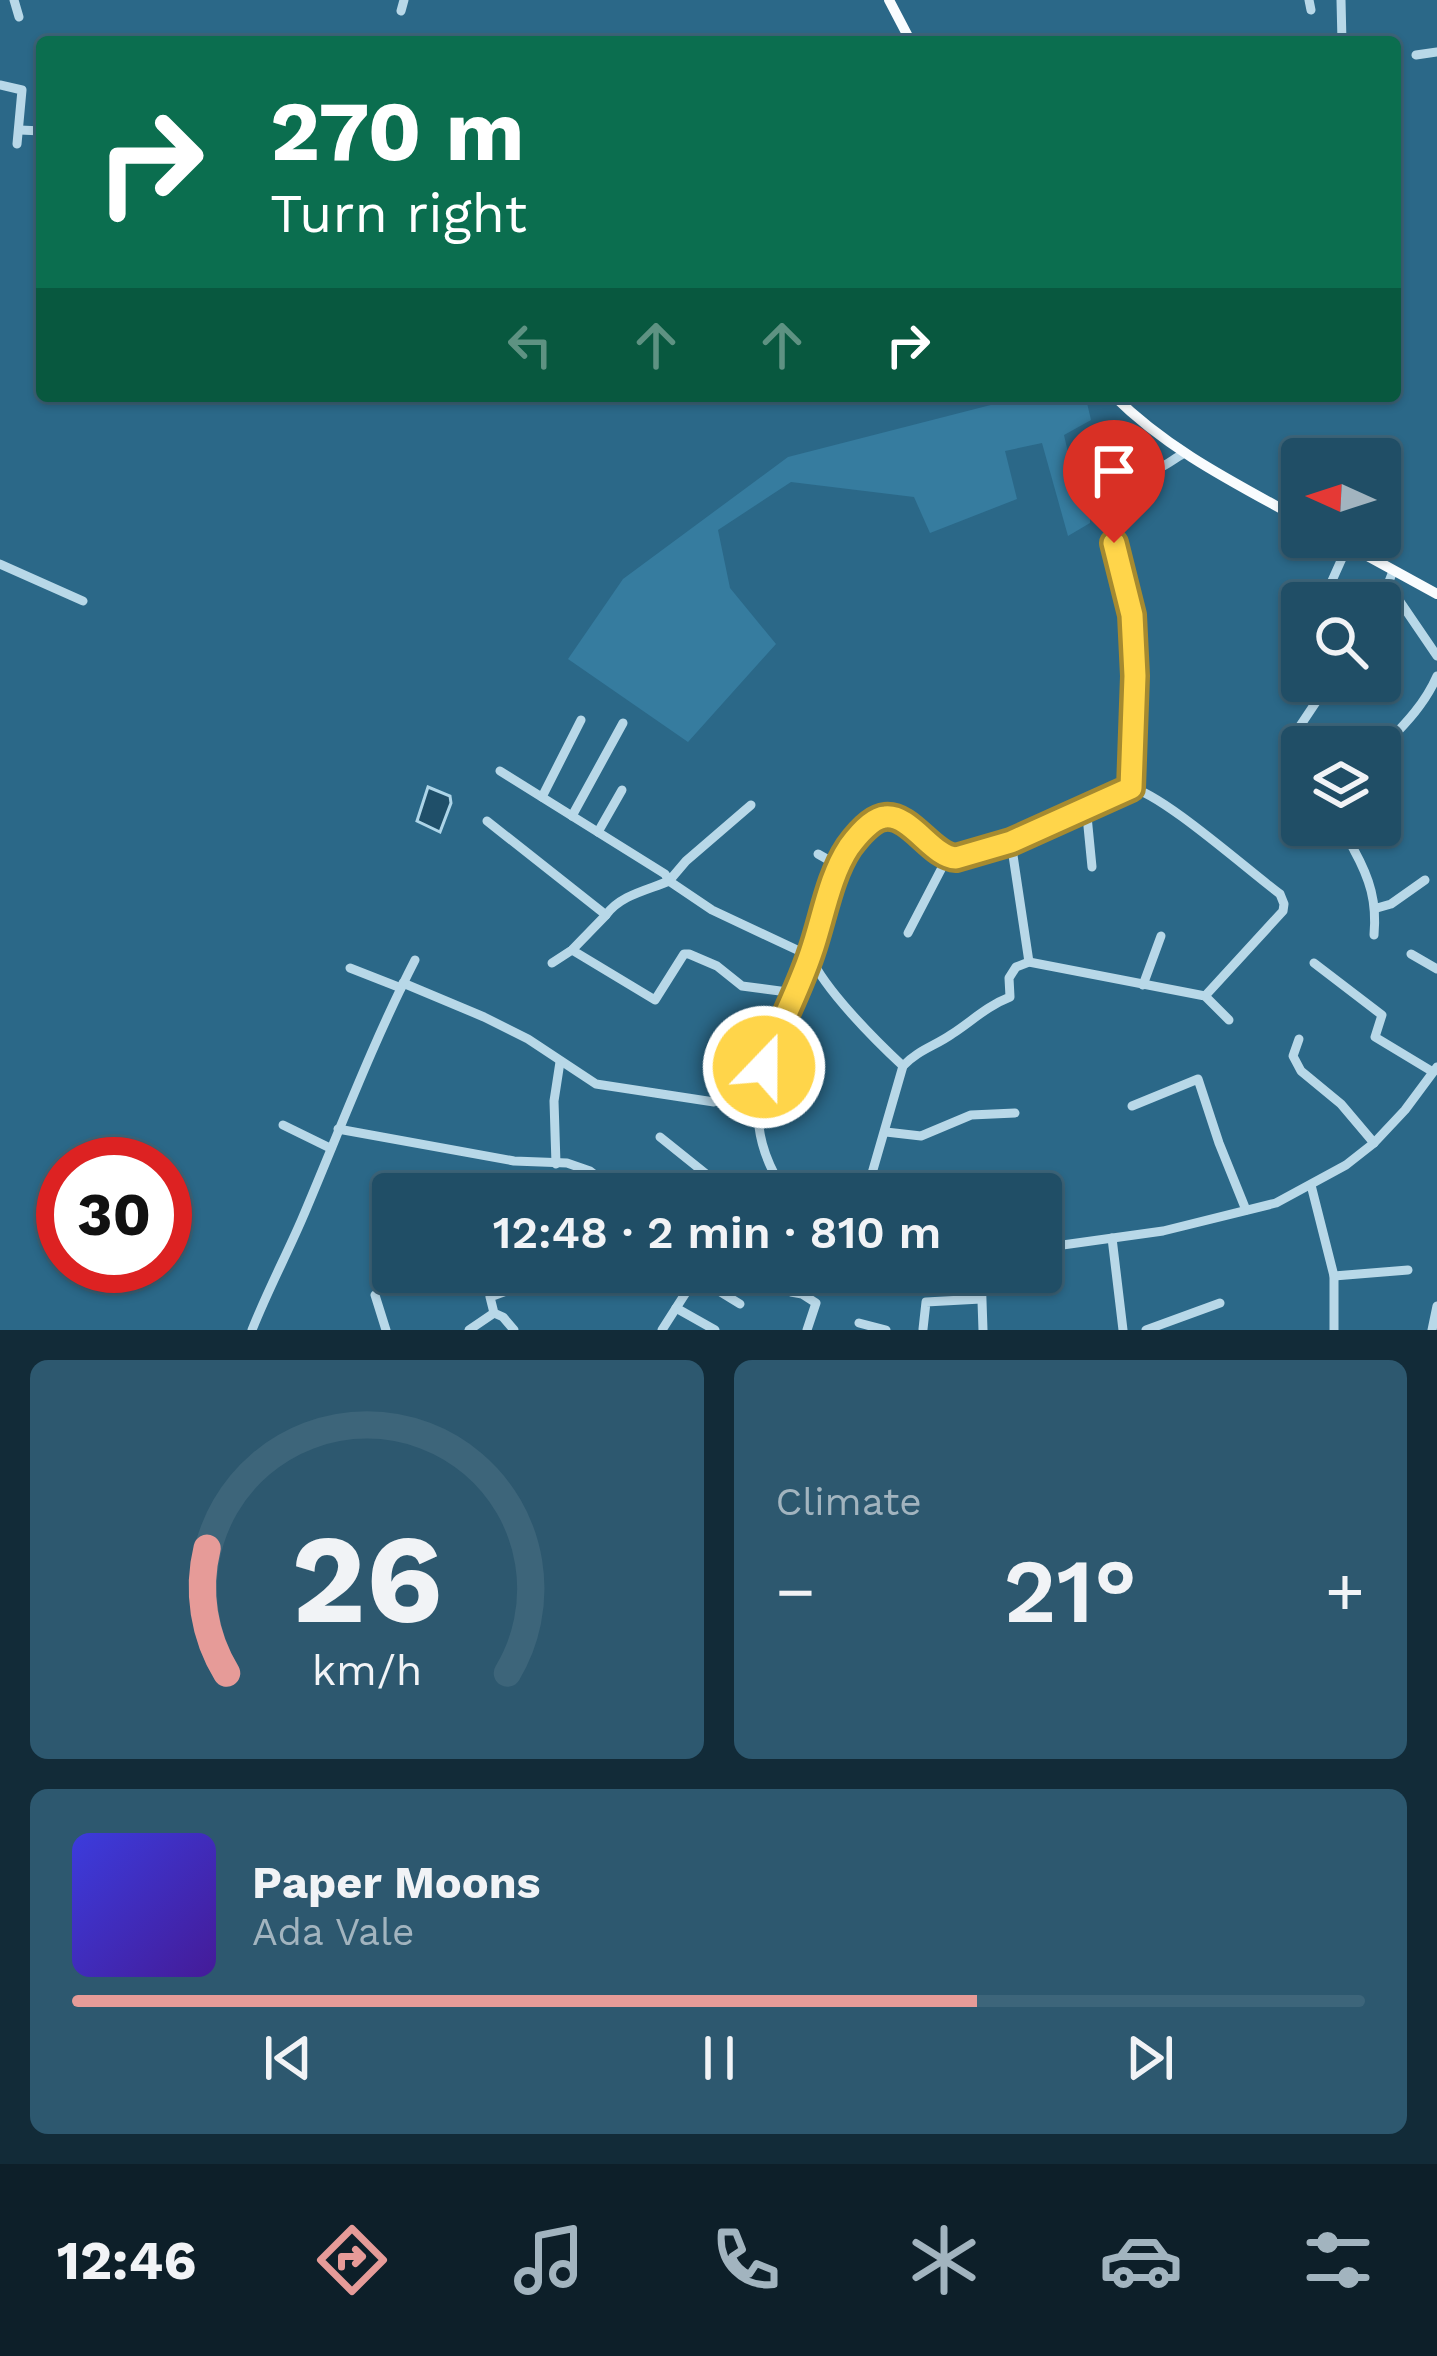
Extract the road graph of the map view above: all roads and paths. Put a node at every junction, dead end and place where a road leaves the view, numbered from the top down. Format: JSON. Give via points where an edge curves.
{"nodes":[{"id":1,"x":14,"y":0,"type":"edge"},
{"id":2,"x":890,"y":0,"type":"edge"},
{"id":3,"x":1341,"y":0,"type":"edge"},
{"id":4,"x":19,"y":17,"type":"dead end"},
{"id":5,"x":908,"y":36,"type":"edge"},
{"id":6,"x":1342,"y":36,"type":"edge"},
{"id":7,"x":1437,"y":52,"type":"edge"},
{"id":8,"x":1415,"y":55,"type":"dead end"},
{"id":9,"x":0,"y":86,"type":"edge"},
{"id":10,"x":20,"y":130,"type":"junction"},
{"id":11,"x":36,"y":131,"type":"edge"},
{"id":12,"x":17,"y":144,"type":"dead end"},
{"id":13,"x":1120,"y":402,"type":"edge"},
{"id":14,"x":1183,"y":454,"type":"junction"},
{"id":15,"x":1281,"y":508,"type":"edge"},
{"id":16,"x":1371,"y":558,"type":"edge"},
{"id":17,"x":0,"y":564,"type":"edge"},
{"id":18,"x":1394,"y":571,"type":"junction"},
{"id":19,"x":1389,"y":582,"type":"edge"},
{"id":20,"x":1437,"y":594,"type":"edge"},
{"id":21,"x":83,"y":601,"type":"dead end"},
{"id":22,"x":1401,"y":603,"type":"edge"},
{"id":23,"x":1437,"y":656,"type":"edge"},
{"id":24,"x":1437,"y":676,"type":"edge"},
{"id":25,"x":581,"y":720,"type":"dead end"},
{"id":26,"x":622,"y":723,"type":"dead end"},
{"id":27,"x":1401,"y":728,"type":"edge"},
{"id":28,"x":500,"y":771,"type":"dead end"},
{"id":29,"x":1131,"y":788,"type":"junction"},
{"id":30,"x":622,"y":790,"type":"dead end"},
{"id":31,"x":542,"y":796,"type":"junction"},
{"id":32,"x":751,"y":805,"type":"dead end"},
{"id":33,"x":1087,"y":806,"type":"junction"},
{"id":34,"x":572,"y":816,"type":"junction"},
{"id":35,"x":487,"y":821,"type":"dead end"},
{"id":36,"x":598,"y":832,"type":"junction"},
{"id":37,"x":1011,"y":842,"type":"junction"},
{"id":38,"x":1352,"y":846,"type":"edge"},
{"id":39,"x":818,"y":854,"type":"dead end"},
{"id":40,"x":947,"y":858,"type":"junction"},
{"id":41,"x":839,"y":866,"type":"junction"},
{"id":42,"x":1093,"y":867,"type":"dead end"},
{"id":43,"x":669,"y":880,"type":"junction"},
{"id":44,"x":1425,"y":880,"type":"dead end"},
{"id":45,"x":1377,"y":908,"type":"junction"},
{"id":46,"x":606,"y":915,"type":"junction"},
{"id":47,"x":908,"y":933,"type":"dead end"},
{"id":48,"x":1374,"y":935,"type":"dead end"},
{"id":49,"x":1161,"y":936,"type":"dead end"},
{"id":50,"x":572,"y":950,"type":"junction"},
{"id":51,"x":1411,"y":954,"type":"dead end"},
{"id":52,"x":810,"y":956,"type":"junction"},
{"id":53,"x":416,"y":960,"type":"dead end"},
{"id":54,"x":1029,"y":962,"type":"junction"},
{"id":55,"x":1314,"y":962,"type":"dead end"},
{"id":56,"x":553,"y":963,"type":"dead end"},
{"id":57,"x":350,"y":968,"type":"dead end"},
{"id":58,"x":1437,"y":969,"type":"edge"},
{"id":59,"x":1143,"y":985,"type":"junction"},
{"id":60,"x":402,"y":986,"type":"junction"},
{"id":61,"x":794,"y":993,"type":"junction"},
{"id":62,"x":1205,"y":996,"type":"junction"},
{"id":63,"x":1229,"y":1021,"type":"dead end"},
{"id":64,"x":1299,"y":1039,"type":"dead end"},
{"id":65,"x":560,"y":1062,"type":"junction"},
{"id":66,"x":903,"y":1066,"type":"junction"},
{"id":67,"x":1435,"y":1070,"type":"edge"},
{"id":68,"x":758,"y":1094,"type":"junction"},
{"id":69,"x":1132,"y":1106,"type":"dead end"},
{"id":70,"x":1015,"y":1113,"type":"dead end"},
{"id":71,"x":283,"y":1125,"type":"dead end"},
{"id":72,"x":338,"y":1130,"type":"junction"},
{"id":73,"x":886,"y":1132,"type":"junction"},
{"id":74,"x":660,"y":1137,"type":"dead end"},
{"id":75,"x":1373,"y":1143,"type":"junction"},
{"id":76,"x":330,"y":1148,"type":"junction"},
{"id":77,"x":556,"y":1163,"type":"junction"},
{"id":78,"x":593,"y":1173,"type":"edge"},
{"id":79,"x":704,"y":1173,"type":"edge"},
{"id":80,"x":774,"y":1173,"type":"edge"},
{"id":81,"x":873,"y":1173,"type":"edge"},
{"id":82,"x":1311,"y":1185,"type":"junction"},
{"id":83,"x":1246,"y":1210,"type":"junction"},
{"id":84,"x":1112,"y":1238,"type":"junction"},
{"id":85,"x":1062,"y":1245,"type":"edge"},
{"id":86,"x":1408,"y":1270,"type":"dead end"},
{"id":87,"x":1334,"y":1276,"type":"junction"},
{"id":88,"x":499,"y":1293,"type":"edge"},
{"id":89,"x":686,"y":1293,"type":"edge"},
{"id":90,"x":725,"y":1293,"type":"edge"},
{"id":91,"x":796,"y":1293,"type":"edge"},
{"id":92,"x":980,"y":1293,"type":"edge"},
{"id":93,"x":375,"y":1295,"type":"dead end"},
{"id":94,"x":980,"y":1299,"type":"junction"},
{"id":95,"x":1220,"y":1303,"type":"dead end"},
{"id":96,"x":740,"y":1304,"type":"dead end"},
{"id":97,"x":1437,"y":1306,"type":"edge"},
{"id":98,"x":676,"y":1308,"type":"junction"},
{"id":99,"x":494,"y":1313,"type":"junction"},
{"id":100,"x":1185,"y":1318,"type":"junction"},
{"id":101,"x":859,"y":1323,"type":"dead end"},
{"id":102,"x":923,"y":1329,"type":"edge"},
{"id":103,"x":252,"y":1330,"type":"edge"},
{"id":104,"x":386,"y":1330,"type":"edge"},
{"id":105,"x":469,"y":1330,"type":"edge"},
{"id":106,"x":514,"y":1330,"type":"edge"},
{"id":107,"x":662,"y":1330,"type":"edge"},
{"id":108,"x":715,"y":1330,"type":"edge"},
{"id":109,"x":807,"y":1330,"type":"edge"},
{"id":110,"x":886,"y":1330,"type":"edge"},
{"id":111,"x":983,"y":1330,"type":"edge"},
{"id":112,"x":1123,"y":1330,"type":"edge"},
{"id":113,"x":1145,"y":1330,"type":"edge"},
{"id":114,"x":1188,"y":1330,"type":"edge"},
{"id":115,"x":1334,"y":1330,"type":"edge"},
{"id":116,"x":1432,"y":1330,"type":"edge"}],
"edges":[{"from":1,"to":4,"type":"street"},
{"from":2,"to":5,"type":"main road"},
{"from":3,"to":6,"type":"street"},
{"from":7,"to":8,"type":"street"},
{"from":9,"to":10,"type":"street","via":[[22,90]]},
{"from":10,"to":11,"type":"street"},
{"from":10,"to":12,"type":"street"},
{"from":13,"to":14,"type":"main road"},
{"from":14,"to":15,"type":"main road"},
{"from":14,"to":29,"type":"street","via":[[1131,476],[1115,498],[1114,543],[1133,633]]},
{"from":16,"to":18,"type":"main road"},
{"from":17,"to":21,"type":"street"},
{"from":18,"to":19,"type":"street"},
{"from":18,"to":20,"type":"main road"},
{"from":22,"to":23,"type":"street"},
{"from":24,"to":27,"type":"street"},
{"from":25,"to":31,"type":"street"},
{"from":26,"to":34,"type":"street"},
{"from":28,"to":31,"type":"street"},
{"from":29,"to":33,"type":"street"},
{"from":29,"to":62,"type":"street","via":[[1164,804],[1284,904]]},
{"from":30,"to":36,"type":"street"},
{"from":31,"to":34,"type":"street"},
{"from":32,"to":43,"type":"street"},
{"from":33,"to":37,"type":"street"},
{"from":33,"to":42,"type":"street"},
{"from":34,"to":36,"type":"street"},
{"from":35,"to":46,"type":"street"},
{"from":36,"to":43,"type":"street"},
{"from":37,"to":40,"type":"street"},
{"from":37,"to":54,"type":"street"},
{"from":38,"to":45,"type":"street"},
{"from":39,"to":41,"type":"street"},
{"from":40,"to":41,"type":"street","via":[[884,817],[859,835]]},
{"from":40,"to":47,"type":"street"},
{"from":41,"to":52,"type":"street"},
{"from":43,"to":46,"type":"street"},
{"from":43,"to":52,"type":"street","via":[[712,910]]},
{"from":44,"to":45,"type":"street"},
{"from":45,"to":48,"type":"street"},
{"from":46,"to":50,"type":"street"},
{"from":49,"to":59,"type":"street"},
{"from":50,"to":56,"type":"street"},
{"from":50,"to":61,"type":"street","via":[[655,1000],[685,954],[742,986]]},
{"from":51,"to":58,"type":"street"},
{"from":52,"to":61,"type":"street"},
{"from":52,"to":66,"type":"street"},
{"from":53,"to":60,"type":"street"},
{"from":54,"to":59,"type":"street"},
{"from":54,"to":66,"type":"street","via":[[1012,970],[1010,998]]},
{"from":55,"to":67,"type":"street","via":[[1382,1015],[1375,1037]]},
{"from":57,"to":60,"type":"street"},
{"from":59,"to":62,"type":"street"},
{"from":60,"to":65,"type":"street","via":[[499,1024]]},
{"from":60,"to":72,"type":"street"},
{"from":61,"to":68,"type":"street"},
{"from":62,"to":63,"type":"street"},
{"from":64,"to":75,"type":"street","via":[[1293,1056],[1301,1071]]},
{"from":65,"to":68,"type":"street","via":[[596,1084],[714,1102]]},
{"from":65,"to":77,"type":"street"},
{"from":66,"to":73,"type":"street"},
{"from":67,"to":75,"type":"street"},
{"from":68,"to":80,"type":"street","via":[[761,1143]]},
{"from":69,"to":83,"type":"street","via":[[1198,1079]]},
{"from":70,"to":73,"type":"street","via":[[971,1115],[921,1136]]},
{"from":71,"to":76,"type":"street"},
{"from":72,"to":76,"type":"street"},
{"from":72,"to":77,"type":"street"},
{"from":73,"to":81,"type":"street"},
{"from":74,"to":79,"type":"street"},
{"from":75,"to":82,"type":"street"},
{"from":76,"to":103,"type":"street"},
{"from":77,"to":78,"type":"street"},
{"from":82,"to":83,"type":"street"},
{"from":82,"to":87,"type":"street"},
{"from":83,"to":84,"type":"street"},
{"from":84,"to":85,"type":"street"},
{"from":84,"to":112,"type":"street"},
{"from":86,"to":87,"type":"street"},
{"from":87,"to":115,"type":"street"},
{"from":88,"to":99,"type":"street","via":[[490,1297]]},
{"from":89,"to":98,"type":"street"},
{"from":90,"to":96,"type":"street"},
{"from":91,"to":109,"type":"street","via":[[816,1303]]},
{"from":92,"to":94,"type":"street"},
{"from":93,"to":104,"type":"street"},
{"from":94,"to":102,"type":"street","via":[[926,1303]]},
{"from":94,"to":111,"type":"street"},
{"from":95,"to":100,"type":"street"},
{"from":97,"to":116,"type":"street"},
{"from":98,"to":107,"type":"street"},
{"from":98,"to":108,"type":"street"},
{"from":99,"to":105,"type":"street"},
{"from":99,"to":106,"type":"street"},
{"from":100,"to":113,"type":"street"},
{"from":100,"to":114,"type":"street"},
{"from":101,"to":110,"type":"street"}]}
